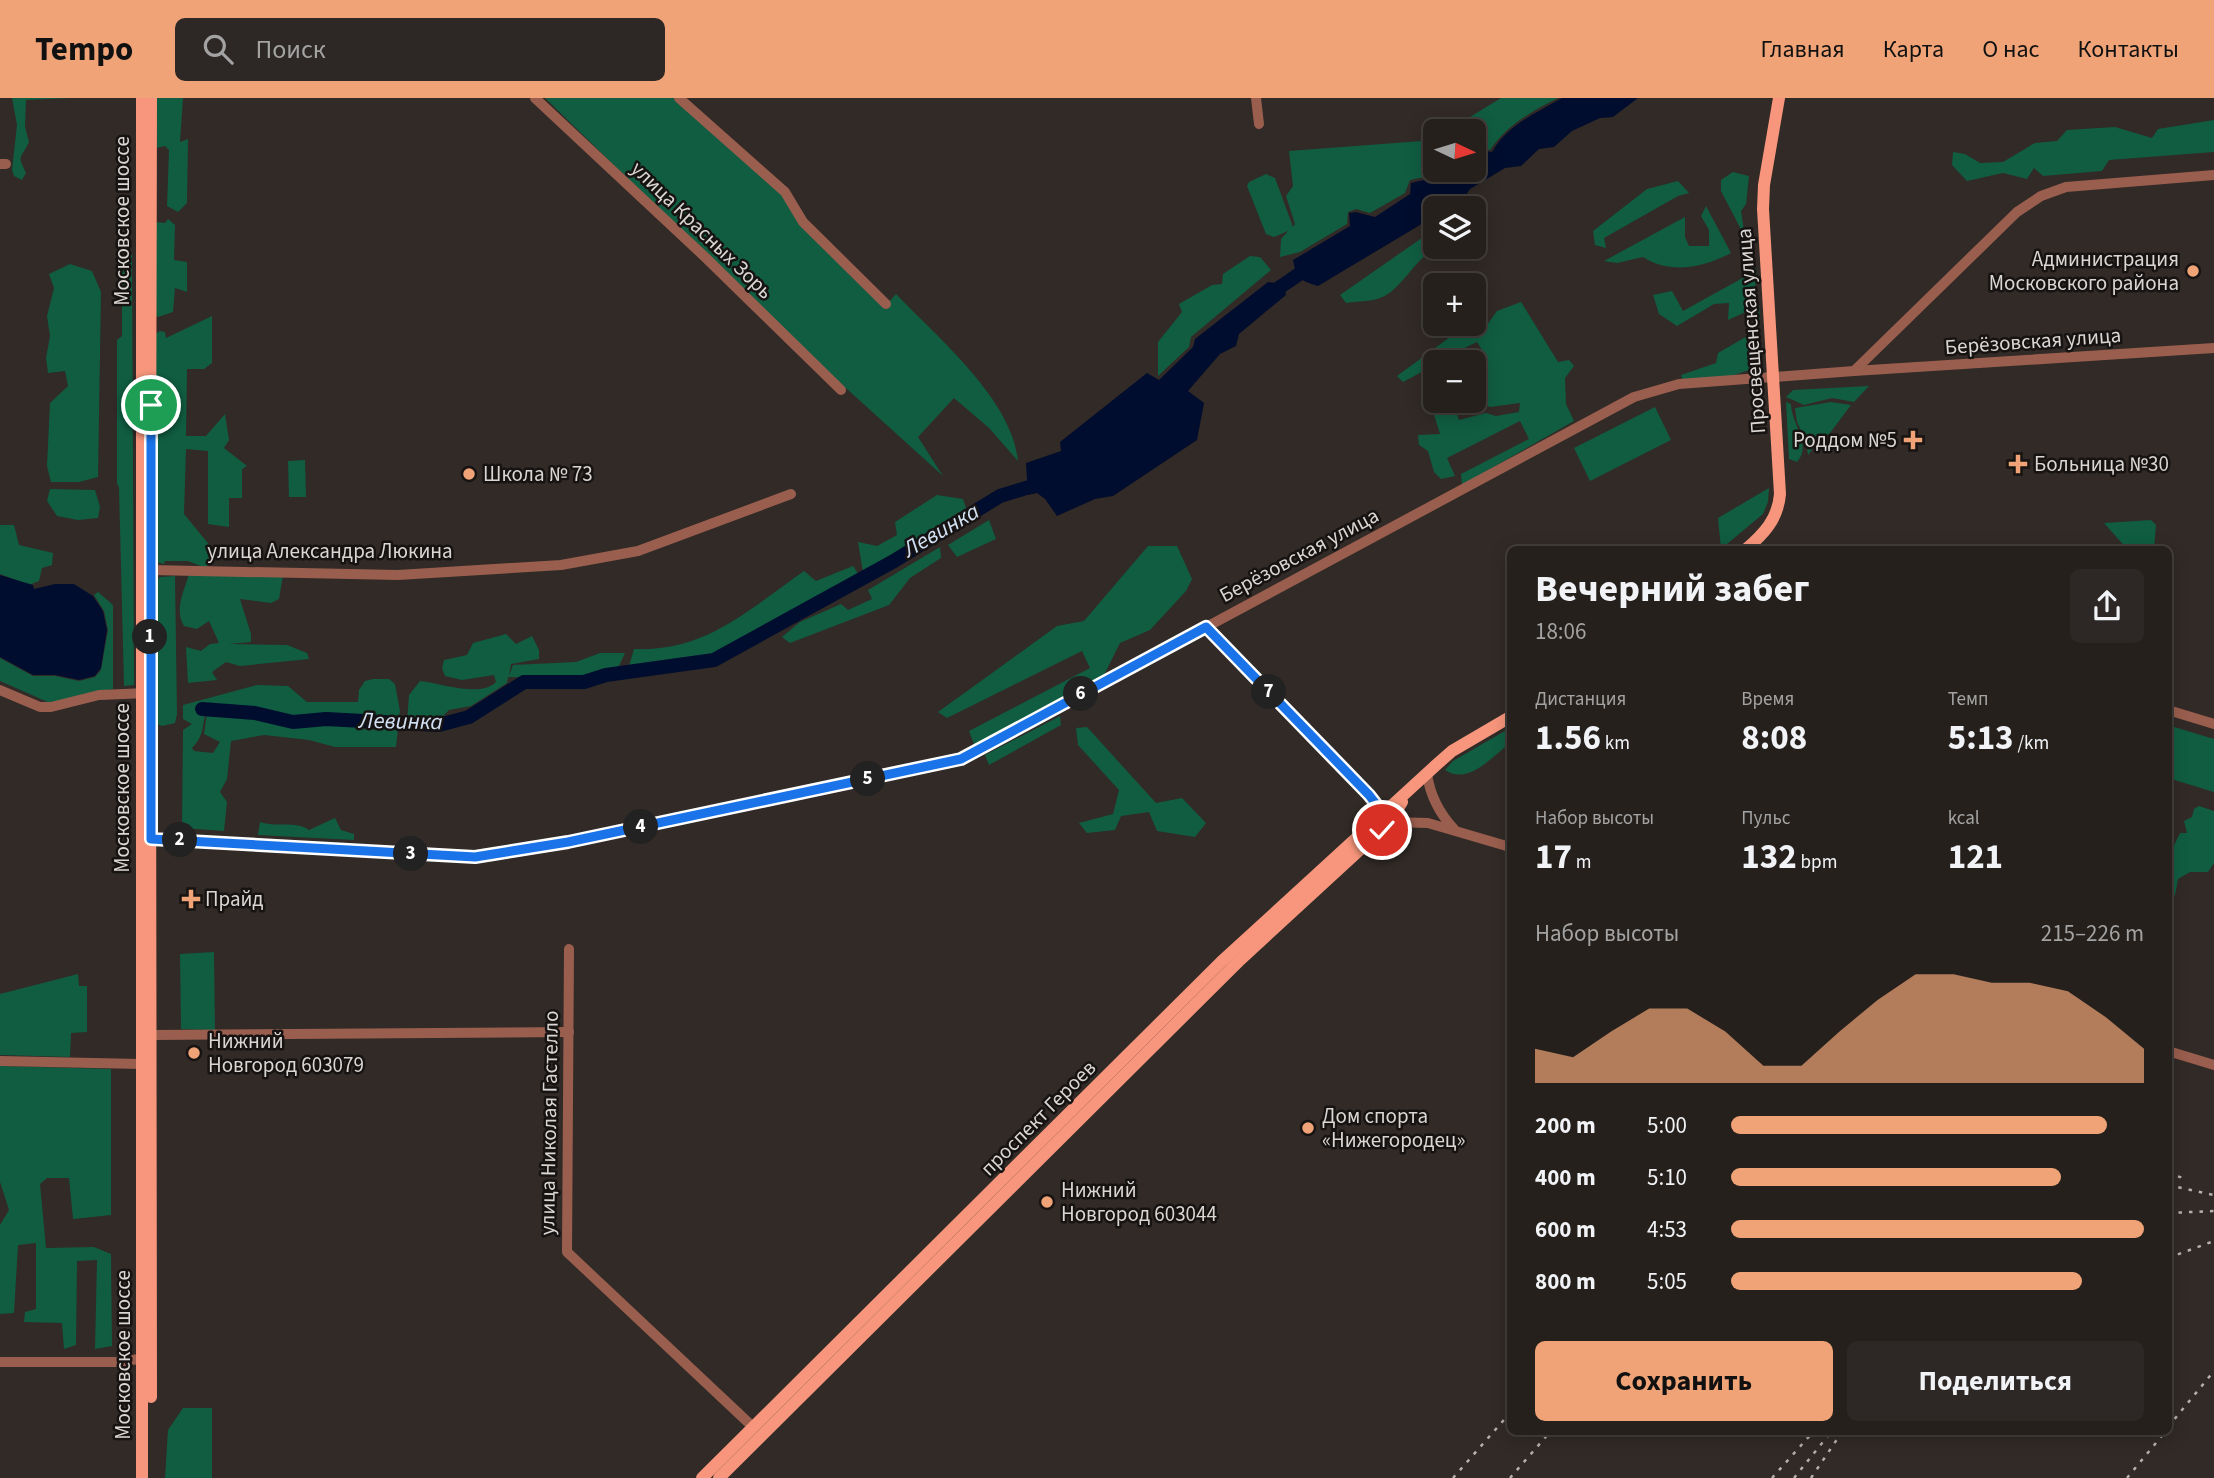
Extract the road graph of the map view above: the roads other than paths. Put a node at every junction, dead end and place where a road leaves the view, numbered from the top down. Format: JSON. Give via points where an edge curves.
{"nodes":[{"id":1,"x":135,"y":98,"type":"edge"},
{"id":2,"x":535,"y":98,"type":"edge"},
{"id":3,"x":680,"y":98,"type":"edge"},
{"id":4,"x":1256,"y":98,"type":"edge"},
{"id":5,"x":1779,"y":98,"type":"edge"},
{"id":6,"x":148,"y":103,"type":"edge"},
{"id":7,"x":1259,"y":124,"type":"dead end"},
{"id":8,"x":2214,"y":175,"type":"edge"},
{"id":9,"x":886,"y":304,"type":"dead end"},
{"id":10,"x":2214,"y":348,"type":"edge"},
{"id":11,"x":1854,"y":371,"type":"junction"},
{"id":12,"x":1773,"y":377,"type":"junction"},
{"id":13,"x":841,"y":390,"type":"dead end"},
{"id":14,"x":791,"y":494,"type":"dead end"},
{"id":15,"x":1756,"y":544,"type":"edge"},
{"id":16,"x":150,"y":570,"type":"junction"},
{"id":17,"x":1206,"y":627,"type":"junction"},
{"id":18,"x":0,"y":690,"type":"edge"},
{"id":19,"x":146,"y":693,"type":"junction"},
{"id":20,"x":2172,"y":711,"type":"edge"},
{"id":21,"x":1507,"y":719,"type":"edge"},
{"id":22,"x":2214,"y":724,"type":"edge"},
{"id":23,"x":1427,"y":774,"type":"junction"},
{"id":24,"x":1387,"y":818,"type":"junction"},
{"id":25,"x":1454,"y":829,"type":"junction"},
{"id":26,"x":146,"y":839,"type":"junction"},
{"id":27,"x":1507,"y":846,"type":"edge"},
{"id":28,"x":569,"y":949,"type":"dead end"},
{"id":29,"x":569,"y":1032,"type":"junction"},
{"id":30,"x":151,"y":1035,"type":"junction"},
{"id":31,"x":2172,"y":1052,"type":"edge"},
{"id":32,"x":0,"y":1061,"type":"edge"},
{"id":33,"x":141,"y":1064,"type":"junction"},
{"id":34,"x":2214,"y":1065,"type":"edge"},
{"id":35,"x":147,"y":1358,"type":"junction"},
{"id":36,"x":0,"y":1362,"type":"edge"},
{"id":37,"x":753,"y":1427,"type":"junction"},
{"id":38,"x":142,"y":1478,"type":"edge"},
{"id":39,"x":151,"y":1478,"type":"edge"},
{"id":40,"x":702,"y":1478,"type":"edge"},
{"id":41,"x":719,"y":1478,"type":"edge"}],
"edges":[{"from":1,"to":6,"type":"main road"},
{"from":2,"to":13,"type":"street","name":"улица Красных Зорь"},
{"from":3,"to":9,"type":"street","via":[[785,192],[803,222]]},
{"from":4,"to":7,"type":"street"},
{"from":5,"to":12,"type":"main road","name":"Просвещенская улица","via":[[1763,209]]},
{"from":6,"to":16,"type":"main road","name":"Московское шоссе"},
{"from":6,"to":19,"type":"main road","name":"Московское шоссе"},
{"from":8,"to":11,"type":"street","via":[[2066,187],[2041,196],[2017,212]]},
{"from":10,"to":11,"type":"street","name":"Берёзовская улица"},
{"from":11,"to":12,"type":"street","name":"Берёзовская улица"},
{"from":12,"to":15,"type":"main road","name":"Просвещенская улица","via":[[1780,494],[1774,517]]},
{"from":12,"to":17,"type":"street","name":"Берёзовская улица","via":[[1679,384],[1634,397]]},
{"from":14,"to":16,"type":"street","name":"улица Александра Люкина","via":[[638,551],[561,565],[398,575]]},
{"from":16,"to":19,"type":"main road","name":"Московское шоссе"},
{"from":17,"to":24,"type":"street"},
{"from":17,"to":26,"type":"street","name":"Берёзовская улица","via":[[961,759],[517,852],[475,857]]},
{"from":18,"to":19,"type":"street","via":[[40,707],[99,695]]},
{"from":19,"to":26,"type":"main road","name":"Московское шоссе"},
{"from":20,"to":22,"type":"street"},
{"from":21,"to":23,"type":"main road","via":[[1452,751]]},
{"from":23,"to":24,"type":"main road","name":"проспект Героев"},
{"from":23,"to":25,"type":"street","via":[[1442,817]]},
{"from":24,"to":25,"type":"street"},
{"from":24,"to":37,"type":"main road","name":"проспект Героев","via":[[1221,962]]},
{"from":24,"to":41,"type":"main road","name":"проспект Героев"},
{"from":25,"to":27,"type":"street"},
{"from":26,"to":30,"type":"main road","name":"Московское шоссе"},
{"from":26,"to":33,"type":"main road","name":"Московское шоссе"},
{"from":28,"to":29,"type":"street","name":"улица Николая Гастелло"},
{"from":29,"to":30,"type":"street"},
{"from":29,"to":37,"type":"street","name":"улица Николая Гастелло","via":[[567,1252]]},
{"from":30,"to":35,"type":"main road","name":"Московское шоссе"},
{"from":31,"to":34,"type":"street"},
{"from":32,"to":33,"type":"street"},
{"from":33,"to":35,"type":"main road","name":"Московское шоссе"},
{"from":35,"to":36,"type":"street"},
{"from":35,"to":38,"type":"main road","name":"Московское шоссе"},
{"from":35,"to":39,"type":"main road","name":"Московское шоссе"},
{"from":37,"to":40,"type":"main road","name":"проспект Героев"}]}
